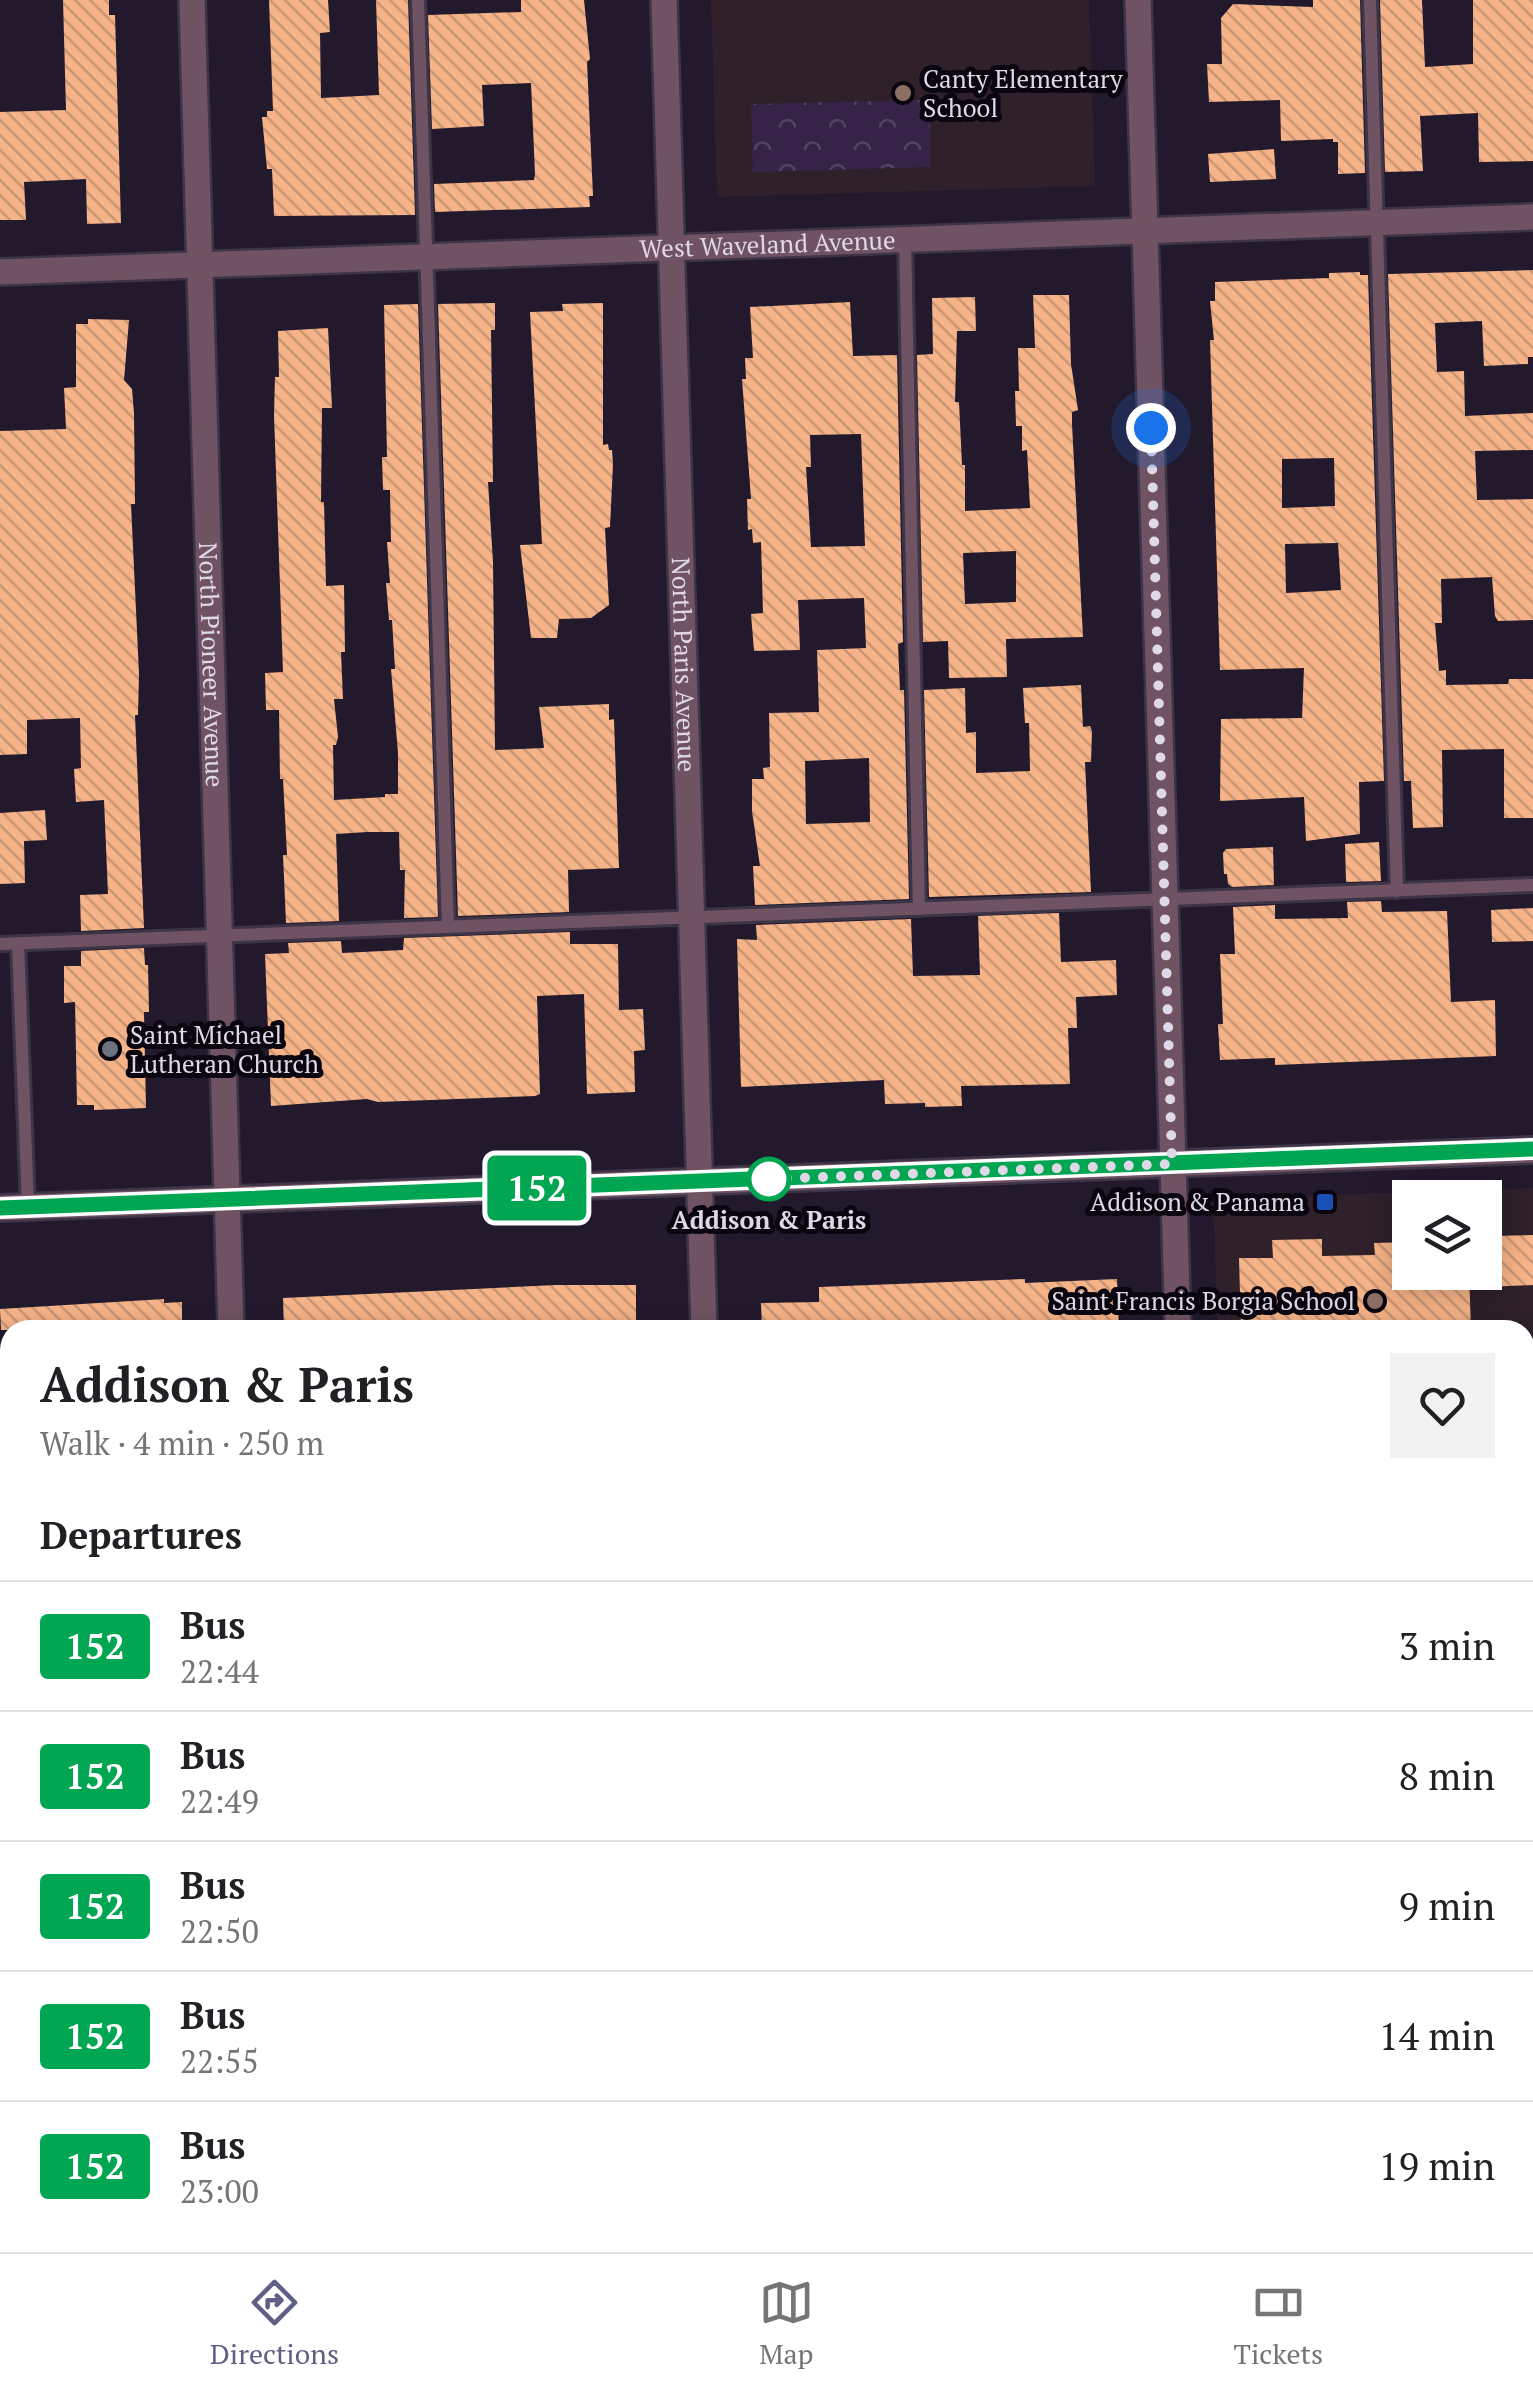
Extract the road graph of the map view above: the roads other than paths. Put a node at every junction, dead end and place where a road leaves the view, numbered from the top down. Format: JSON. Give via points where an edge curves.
{"nodes":[{"id":1,"x":192,"y":0,"type":"edge"},
{"id":2,"x":418,"y":0,"type":"edge"},
{"id":3,"x":664,"y":0,"type":"edge"},
{"id":4,"x":1138,"y":0,"type":"edge"},
{"id":5,"x":1370,"y":0,"type":"edge"},
{"id":6,"x":1533,"y":216,"type":"edge"},
{"id":7,"x":1375,"y":223,"type":"junction"},
{"id":8,"x":1145,"y":231,"type":"junction"},
{"id":9,"x":905,"y":240,"type":"junction"},
{"id":10,"x":672,"y":248,"type":"junction"},
{"id":11,"x":425,"y":256,"type":"junction"},
{"id":12,"x":200,"y":265,"type":"junction"},
{"id":13,"x":0,"y":272,"type":"edge"},
{"id":14,"x":1533,"y":886,"type":"edge"},
{"id":15,"x":1397,"y":890,"type":"junction"},
{"id":16,"x":1165,"y":899,"type":"junction"},
{"id":17,"x":919,"y":908,"type":"junction"},
{"id":18,"x":692,"y":917,"type":"junction"},
{"id":19,"x":448,"y":926,"type":"junction"},
{"id":20,"x":220,"y":935,"type":"junction"},
{"id":21,"x":18,"y":943,"type":"junction"},
{"id":22,"x":0,"y":944,"type":"edge"},
{"id":23,"x":1533,"y":1150,"type":"edge"},
{"id":24,"x":1172,"y":1164,"type":"junction"},
{"id":25,"x":700,"y":1181,"type":"junction"},
{"id":26,"x":227,"y":1199,"type":"junction"},
{"id":27,"x":28,"y":1206,"type":"junction"},
{"id":28,"x":0,"y":1208,"type":"edge"},
{"id":29,"x":231,"y":1320,"type":"edge"},
{"id":30,"x":704,"y":1320,"type":"edge"},
{"id":31,"x":1178,"y":1320,"type":"edge"}],
"edges":[{"from":1,"to":12,"type":"street","name":"North Pioneer Avenue"},
{"from":2,"to":11,"type":"lane"},
{"from":3,"to":10,"type":"street","name":"North Paris Avenue"},
{"from":4,"to":8,"type":"street"},
{"from":5,"to":7,"type":"lane"},
{"from":6,"to":7,"type":"street","name":"West Waveland Avenue"},
{"from":7,"to":8,"type":"street","name":"West Waveland Avenue"},
{"from":7,"to":15,"type":"lane"},
{"from":8,"to":9,"type":"street","name":"West Waveland Avenue"},
{"from":8,"to":16,"type":"street"},
{"from":9,"to":10,"type":"street","name":"West Waveland Avenue"},
{"from":9,"to":17,"type":"lane"},
{"from":10,"to":11,"type":"street","name":"West Waveland Avenue"},
{"from":10,"to":18,"type":"street","name":"North Paris Avenue"},
{"from":11,"to":12,"type":"street","name":"West Waveland Avenue"},
{"from":11,"to":19,"type":"lane"},
{"from":12,"to":13,"type":"street","name":"West Waveland Avenue"},
{"from":12,"to":20,"type":"street","name":"North Pioneer Avenue"},
{"from":14,"to":15,"type":"lane"},
{"from":15,"to":16,"type":"lane"},
{"from":16,"to":17,"type":"lane"},
{"from":16,"to":24,"type":"street"},
{"from":17,"to":18,"type":"lane"},
{"from":18,"to":19,"type":"lane"},
{"from":18,"to":25,"type":"street","name":"North Paris Avenue"},
{"from":19,"to":20,"type":"lane"},
{"from":20,"to":21,"type":"lane"},
{"from":20,"to":26,"type":"street","name":"North Pioneer Avenue"},
{"from":21,"to":22,"type":"lane"},
{"from":21,"to":27,"type":"lane"},
{"from":23,"to":24,"type":"street"},
{"from":24,"to":25,"type":"street"},
{"from":24,"to":31,"type":"street"},
{"from":25,"to":26,"type":"street"},
{"from":25,"to":30,"type":"street","name":"North Paris Avenue"},
{"from":26,"to":27,"type":"street"},
{"from":26,"to":29,"type":"street","name":"North Pioneer Avenue"},
{"from":27,"to":28,"type":"street"}]}
